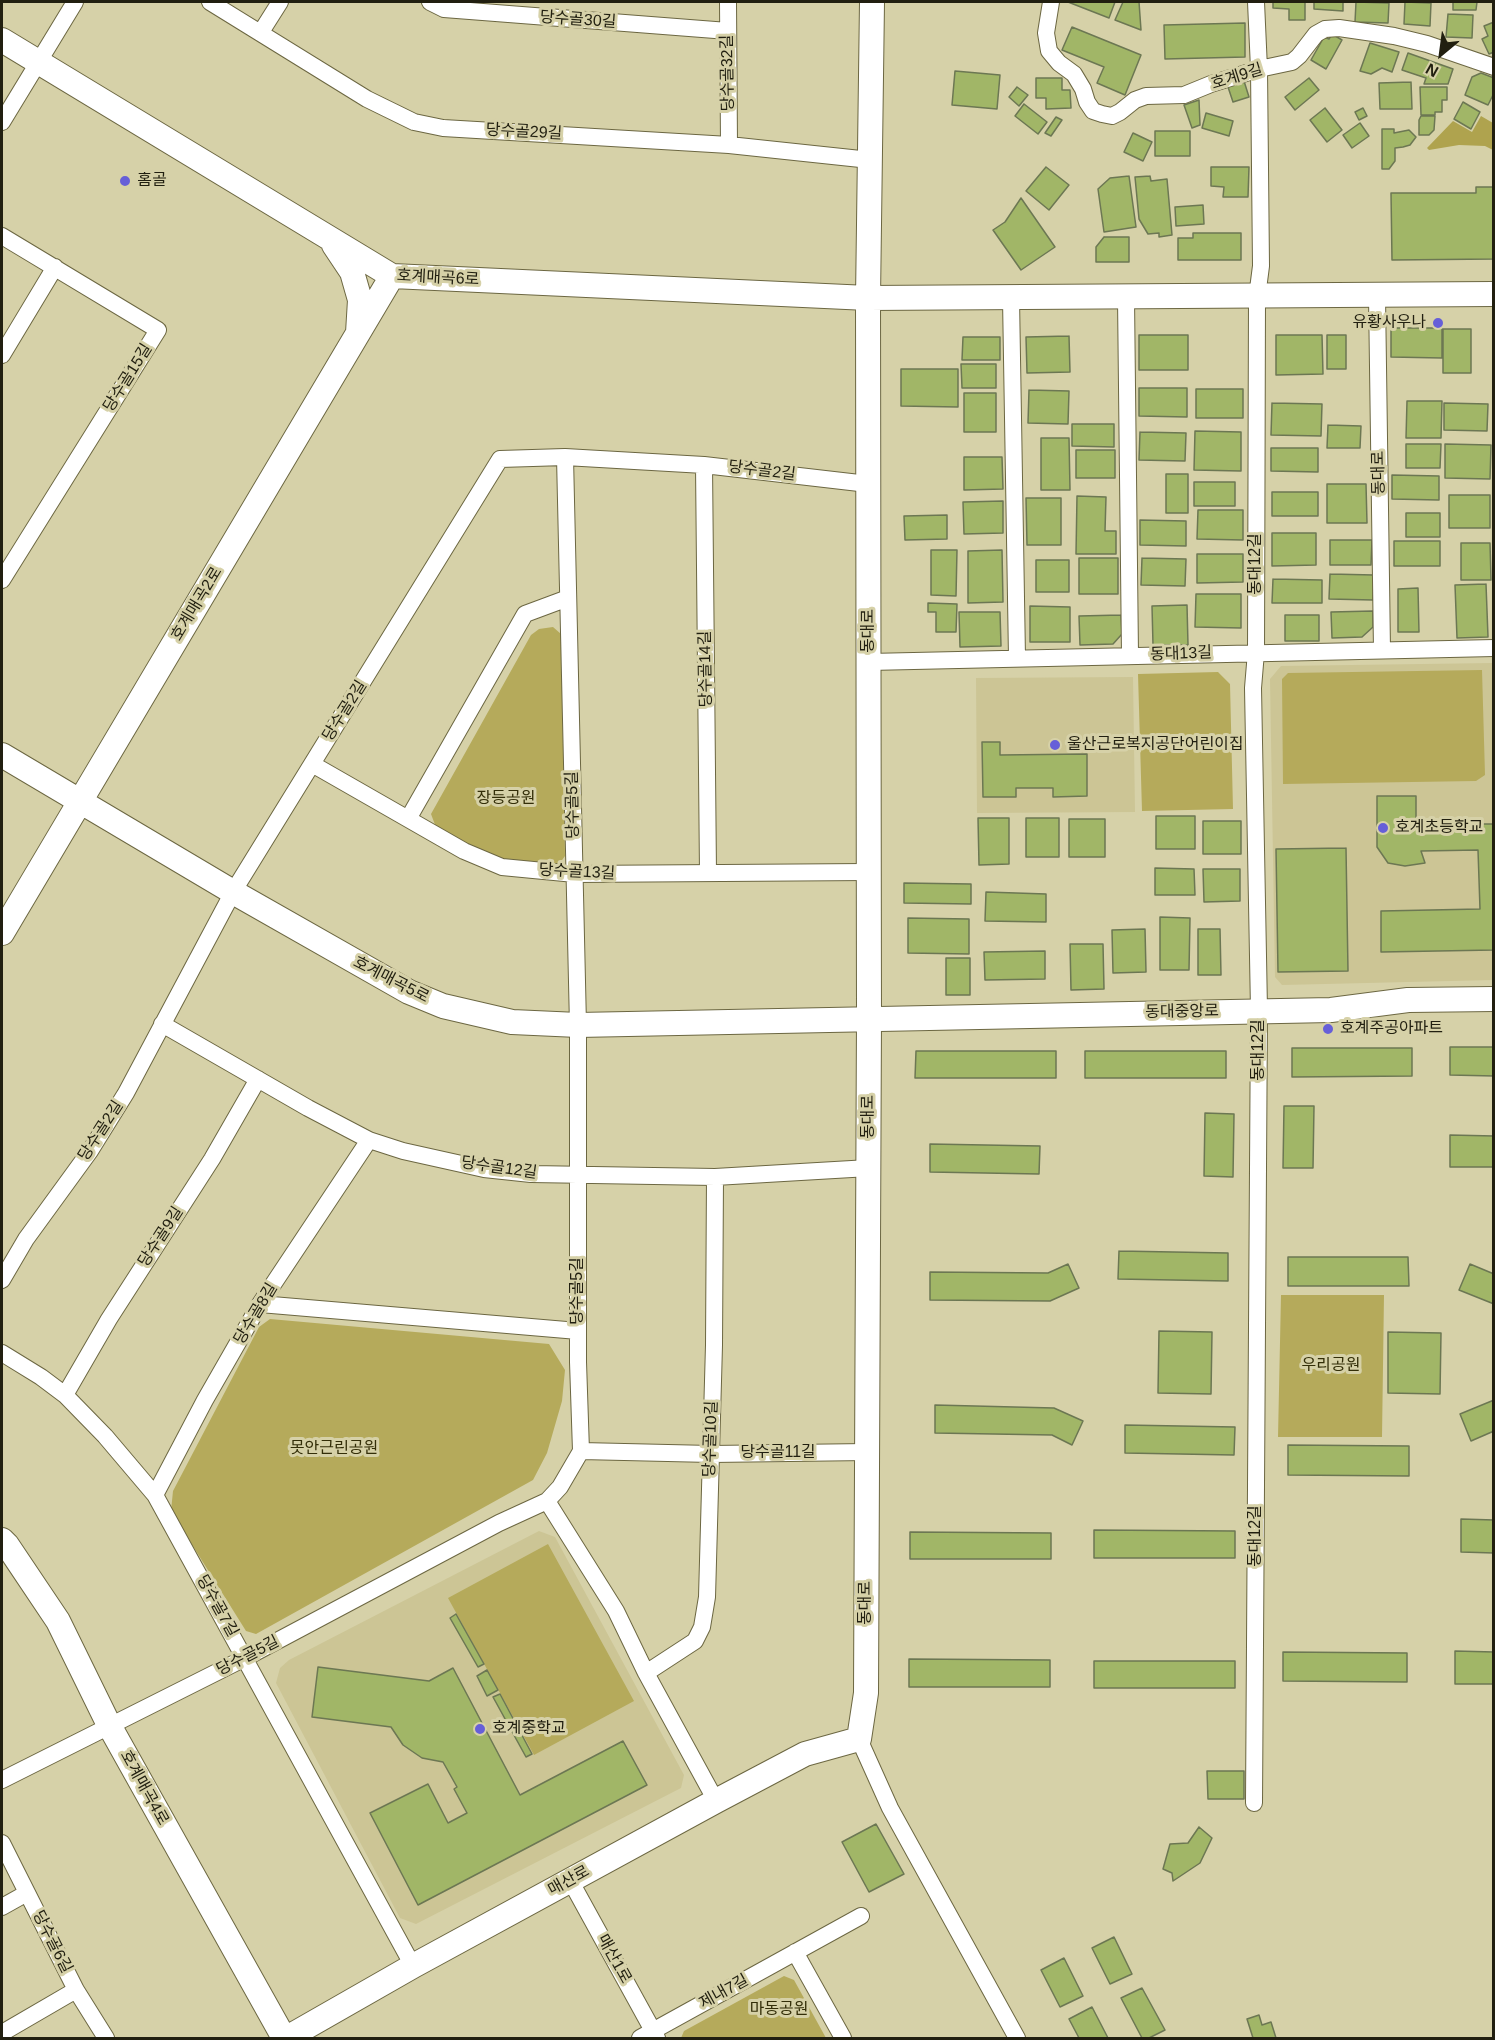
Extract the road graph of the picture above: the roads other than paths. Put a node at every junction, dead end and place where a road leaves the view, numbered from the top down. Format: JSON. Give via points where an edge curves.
{"nodes":[{"id":1,"x":75,"y":2,"type":"edge"},
{"id":2,"x":210,"y":2,"type":"edge"},
{"id":3,"x":280,"y":2,"type":"edge"},
{"id":4,"x":430,"y":2,"type":"edge"},
{"id":5,"x":728,"y":2,"type":"edge"},
{"id":6,"x":872,"y":2,"type":"edge"},
{"id":7,"x":1051,"y":2,"type":"edge"},
{"id":8,"x":1256,"y":2,"type":"edge"},
{"id":9,"x":728,"y":31,"type":"junction"},
{"id":10,"x":261,"y":32,"type":"junction"},
{"id":11,"x":2,"y":40,"type":"edge"},
{"id":12,"x":38,"y":62,"type":"junction"},
{"id":13,"x":1494,"y":67,"type":"edge"},
{"id":14,"x":1259,"y":69,"type":"junction"},
{"id":15,"x":2,"y":122,"type":"edge"},
{"id":16,"x":729,"y":145,"type":"junction"},
{"id":17,"x":870,"y":160,"type":"junction"},
{"id":18,"x":2,"y":236,"type":"edge"},
{"id":19,"x":331,"y":239,"type":"junction"},
{"id":20,"x":55,"y":267,"type":"junction"},
{"id":21,"x":393,"y":276,"type":"junction"},
{"id":22,"x":1494,"y":294,"type":"edge"},
{"id":23,"x":1377,"y":296,"type":"junction"},
{"id":24,"x":1257,"y":297,"type":"junction"},
{"id":25,"x":868,"y":298,"type":"junction"},
{"id":26,"x":1011,"y":298,"type":"junction"},
{"id":27,"x":1126,"y":298,"type":"junction"},
{"id":28,"x":358,"y":335,"type":"junction"},
{"id":29,"x":2,"y":355,"type":"edge"},
{"id":30,"x":565,"y":457,"type":"junction"},
{"id":31,"x":704,"y":465,"type":"junction"},
{"id":32,"x":868,"y":484,"type":"junction"},
{"id":33,"x":2,"y":580,"type":"edge"},
{"id":34,"x":568,"y":598,"type":"junction"},
{"id":35,"x":1494,"y":648,"type":"edge"},
{"id":36,"x":1382,"y":650,"type":"junction"},
{"id":37,"x":1256,"y":652,"type":"junction"},
{"id":38,"x":1130,"y":655,"type":"junction"},
{"id":39,"x":1017,"y":658,"type":"junction"},
{"id":40,"x":869,"y":662,"type":"junction"},
{"id":41,"x":2,"y":755,"type":"edge"},
{"id":42,"x":312,"y":764,"type":"junction"},
{"id":43,"x":80,"y":800,"type":"junction"},
{"id":44,"x":408,"y":819,"type":"junction"},
{"id":45,"x":868,"y":872,"type":"junction"},
{"id":46,"x":708,"y":873,"type":"junction"},
{"id":47,"x":575,"y":874,"type":"junction"},
{"id":48,"x":232,"y":892,"type":"junction"},
{"id":49,"x":2,"y":933,"type":"edge"},
{"id":50,"x":1494,"y":999,"type":"edge"},
{"id":51,"x":1259,"y":1010,"type":"junction"},
{"id":52,"x":869,"y":1018,"type":"junction"},
{"id":53,"x":162,"y":1024,"type":"junction"},
{"id":54,"x":578,"y":1025,"type":"junction"},
{"id":55,"x":258,"y":1079,"type":"junction"},
{"id":56,"x":369,"y":1140,"type":"junction"},
{"id":57,"x":869,"y":1168,"type":"junction"},
{"id":58,"x":578,"y":1175,"type":"junction"},
{"id":59,"x":715,"y":1177,"type":"junction"},
{"id":60,"x":2,"y":1280,"type":"edge"},
{"id":61,"x":260,"y":1304,"type":"junction"},
{"id":62,"x":578,"y":1331,"type":"junction"},
{"id":63,"x":2,"y":1353,"type":"edge"},
{"id":64,"x":65,"y":1395,"type":"junction"},
{"id":65,"x":581,"y":1451,"type":"junction"},
{"id":66,"x":868,"y":1452,"type":"junction"},
{"id":67,"x":711,"y":1454,"type":"junction"},
{"id":68,"x":155,"y":1496,"type":"junction"},
{"id":69,"x":547,"y":1502,"type":"junction"},
{"id":70,"x":2,"y":1540,"type":"edge"},
{"id":71,"x":245,"y":1658,"type":"junction"},
{"id":72,"x":646,"y":1673,"type":"junction"},
{"id":73,"x":109,"y":1725,"type":"junction"},
{"id":74,"x":859,"y":1739,"type":"junction"},
{"id":75,"x":2,"y":1780,"type":"edge"},
{"id":76,"x":716,"y":1801,"type":"junction"},
{"id":77,"x":1254,"y":1803,"type":"dead end"},
{"id":78,"x":2,"y":1843,"type":"edge"},
{"id":79,"x":570,"y":1880,"type":"junction"},
{"id":80,"x":27,"y":1893,"type":"junction"},
{"id":81,"x":2,"y":1907,"type":"edge"},
{"id":82,"x":861,"y":1916,"type":"dead end"},
{"id":83,"x":795,"y":1952,"type":"junction"},
{"id":84,"x":413,"y":1966,"type":"junction"},
{"id":85,"x":76,"y":1990,"type":"junction"},
{"id":86,"x":2,"y":2033,"type":"edge"},
{"id":87,"x":650,"y":2036,"type":"edge"},
{"id":88,"x":106,"y":2038,"type":"edge"},
{"id":89,"x":289,"y":2038,"type":"edge"},
{"id":90,"x":843,"y":2038,"type":"edge"},
{"id":91,"x":1017,"y":2038,"type":"edge"}],
"edges":[{"from":1,"to":12,"type":"street"},
{"from":2,"to":10,"type":"street","name":"당수골29길"},
{"from":3,"to":10,"type":"street"},
{"from":4,"to":9,"type":"street","name":"당수골30길","via":[[444,9]]},
{"from":5,"to":9,"type":"street","name":"당수골32길"},
{"from":6,"to":17,"type":"street","name":"동대로"},
{"from":7,"to":14,"type":"street","name":"호계9길","via":[[1046,33],[1049,51],[1074,75],[1094,111],[1102,114],[1112,116],[1146,96],[1184,95]]},
{"from":8,"to":14,"type":"street","name":"동대12길"},
{"from":9,"to":16,"type":"street","name":"당수골32길"},
{"from":10,"to":16,"type":"street","name":"당수골29길","via":[[367,99],[414,122],[443,128]]},
{"from":11,"to":12,"type":"street","name":"호계매곡6로"},
{"from":12,"to":15,"type":"street"},
{"from":12,"to":19,"type":"street","name":"호계매곡6로"},
{"from":13,"to":14,"type":"street","name":"호계9길","via":[[1427,44],[1339,28],[1316,34],[1292,62]]},
{"from":14,"to":24,"type":"street","name":"동대12길","via":[[1262,266]]},
{"from":16,"to":17,"type":"street","name":"당수골29길"},
{"from":17,"to":25,"type":"street","name":"동대로"},
{"from":18,"to":20,"type":"street","name":"당수골15길"},
{"from":19,"to":21,"type":"street","name":"호계매곡6로"},
{"from":19,"to":28,"type":"street","via":[[352,272],[360,300]]},
{"from":20,"to":29,"type":"street"},
{"from":20,"to":33,"type":"street","name":"당수골15길","via":[[158,330]]},
{"from":21,"to":25,"type":"street","name":"호계매곡6로"},
{"from":21,"to":28,"type":"street","name":"호계매곡2로"},
{"from":22,"to":23,"type":"street"},
{"from":23,"to":24,"type":"street"},
{"from":23,"to":36,"type":"street","name":"동대로"},
{"from":24,"to":27,"type":"street"},
{"from":24,"to":37,"type":"street","name":"동대12길"},
{"from":25,"to":26,"type":"street"},
{"from":25,"to":32,"type":"street","name":"동대로"},
{"from":26,"to":27,"type":"street"},
{"from":26,"to":39,"type":"street"},
{"from":27,"to":38,"type":"street"},
{"from":28,"to":43,"type":"street","name":"호계매곡2로"},
{"from":30,"to":31,"type":"street","name":"당수골2길"},
{"from":30,"to":34,"type":"street","name":"당수골5길"},
{"from":30,"to":42,"type":"street","name":"당수골2길","via":[[500,459]]},
{"from":31,"to":32,"type":"street","name":"당수골2길"},
{"from":31,"to":46,"type":"street","name":"당수골14길"},
{"from":32,"to":40,"type":"street","name":"동대로"},
{"from":34,"to":44,"type":"street","via":[[525,614]]},
{"from":34,"to":47,"type":"street","name":"당수골5길"},
{"from":35,"to":36,"type":"street","name":"동대13길"},
{"from":36,"to":37,"type":"street","name":"동대13길"},
{"from":37,"to":38,"type":"street","name":"동대13길"},
{"from":37,"to":51,"type":"street","name":"동대12길","via":[[1253,688]]},
{"from":38,"to":39,"type":"street","name":"동대13길"},
{"from":39,"to":40,"type":"street","name":"동대13길"},
{"from":40,"to":45,"type":"street","name":"동대로"},
{"from":41,"to":43,"type":"street","name":"호계매곡5로"},
{"from":42,"to":44,"type":"street","name":"당수골13길"},
{"from":42,"to":48,"type":"street","name":"당수골2길"},
{"from":43,"to":48,"type":"street","name":"호계매곡5로"},
{"from":43,"to":49,"type":"street","name":"호계매곡2로"},
{"from":44,"to":47,"type":"street","name":"당수골13길","via":[[464,851],[502,867]]},
{"from":45,"to":46,"type":"street","name":"당수골13길"},
{"from":45,"to":52,"type":"street","name":"동대로"},
{"from":46,"to":47,"type":"street","name":"당수골13길"},
{"from":47,"to":54,"type":"street","name":"당수골5길"},
{"from":48,"to":53,"type":"street","name":"당수골2길"},
{"from":48,"to":54,"type":"street","name":"호계매곡5로","via":[[410,992],[443,1006],[512,1023]]},
{"from":50,"to":51,"type":"street","name":"동대중앙로","via":[[1408,1000],[1331,1010]]},
{"from":51,"to":52,"type":"street","name":"동대중앙로"},
{"from":51,"to":77,"type":"street","name":"동대12길"},
{"from":52,"to":54,"type":"street","name":"호계매곡5로"},
{"from":52,"to":57,"type":"street","name":"동대로"},
{"from":53,"to":55,"type":"street","name":"당수골12길"},
{"from":53,"to":60,"type":"street","name":"당수골2길","via":[[90,1151],[26,1239]]},
{"from":54,"to":58,"type":"street","name":"당수골5길"},
{"from":55,"to":56,"type":"street","name":"당수골12길"},
{"from":55,"to":64,"type":"street","name":"당수골9길"},
{"from":56,"to":58,"type":"street","name":"당수골12길","via":[[484,1169]]},
{"from":56,"to":61,"type":"street","name":"당수골8길"},
{"from":57,"to":59,"type":"street","name":"당수골12길"},
{"from":57,"to":66,"type":"street","name":"동대로"},
{"from":58,"to":59,"type":"street","name":"당수골12길"},
{"from":58,"to":62,"type":"street","name":"당수골5길"},
{"from":59,"to":67,"type":"street","name":"당수골10길"},
{"from":61,"to":62,"type":"street"},
{"from":61,"to":68,"type":"street","name":"당수골8길"},
{"from":62,"to":65,"type":"street","name":"당수골5길"},
{"from":63,"to":64,"type":"street","name":"당수골7길"},
{"from":64,"to":68,"type":"street","name":"당수골7길"},
{"from":65,"to":67,"type":"street","name":"당수골11길"},
{"from":65,"to":69,"type":"street","name":"당수골5길"},
{"from":66,"to":67,"type":"street","name":"당수골11길"},
{"from":66,"to":74,"type":"street","name":"동대로","via":[[866,1693]]},
{"from":67,"to":72,"type":"street","name":"당수골10길","via":[[707,1597],[702,1627],[695,1641]]},
{"from":68,"to":71,"type":"street","name":"당수골7길"},
{"from":69,"to":71,"type":"street","name":"당수골5길","via":[[499,1523]]},
{"from":69,"to":72,"type":"street","via":[[616,1611]]},
{"from":70,"to":73,"type":"street","name":"호계매곡4로","via":[[58,1621]]},
{"from":71,"to":73,"type":"street","name":"당수골5길"},
{"from":71,"to":84,"type":"street","name":"당수골7길"},
{"from":72,"to":76,"type":"street"},
{"from":73,"to":75,"type":"street","name":"당수골5길"},
{"from":73,"to":89,"type":"street","name":"호계매곡4로"},
{"from":74,"to":76,"type":"street","name":"매산로","via":[[805,1754]]},
{"from":74,"to":91,"type":"street","via":[[890,1808]]},
{"from":76,"to":79,"type":"street","name":"매산로"},
{"from":78,"to":80,"type":"street","name":"당수골6길"},
{"from":79,"to":84,"type":"street","name":"매산로"},
{"from":79,"to":87,"type":"street","name":"매산1로"},
{"from":80,"to":81,"type":"street"},
{"from":80,"to":85,"type":"street","name":"당수골6길"},
{"from":82,"to":83,"type":"street","name":"제내7길"},
{"from":83,"to":87,"type":"street","name":"제내7길"},
{"from":83,"to":90,"type":"street"},
{"from":84,"to":89,"type":"street","name":"매산로"},
{"from":85,"to":86,"type":"street"},
{"from":85,"to":88,"type":"street","name":"당수골6길"}]}
